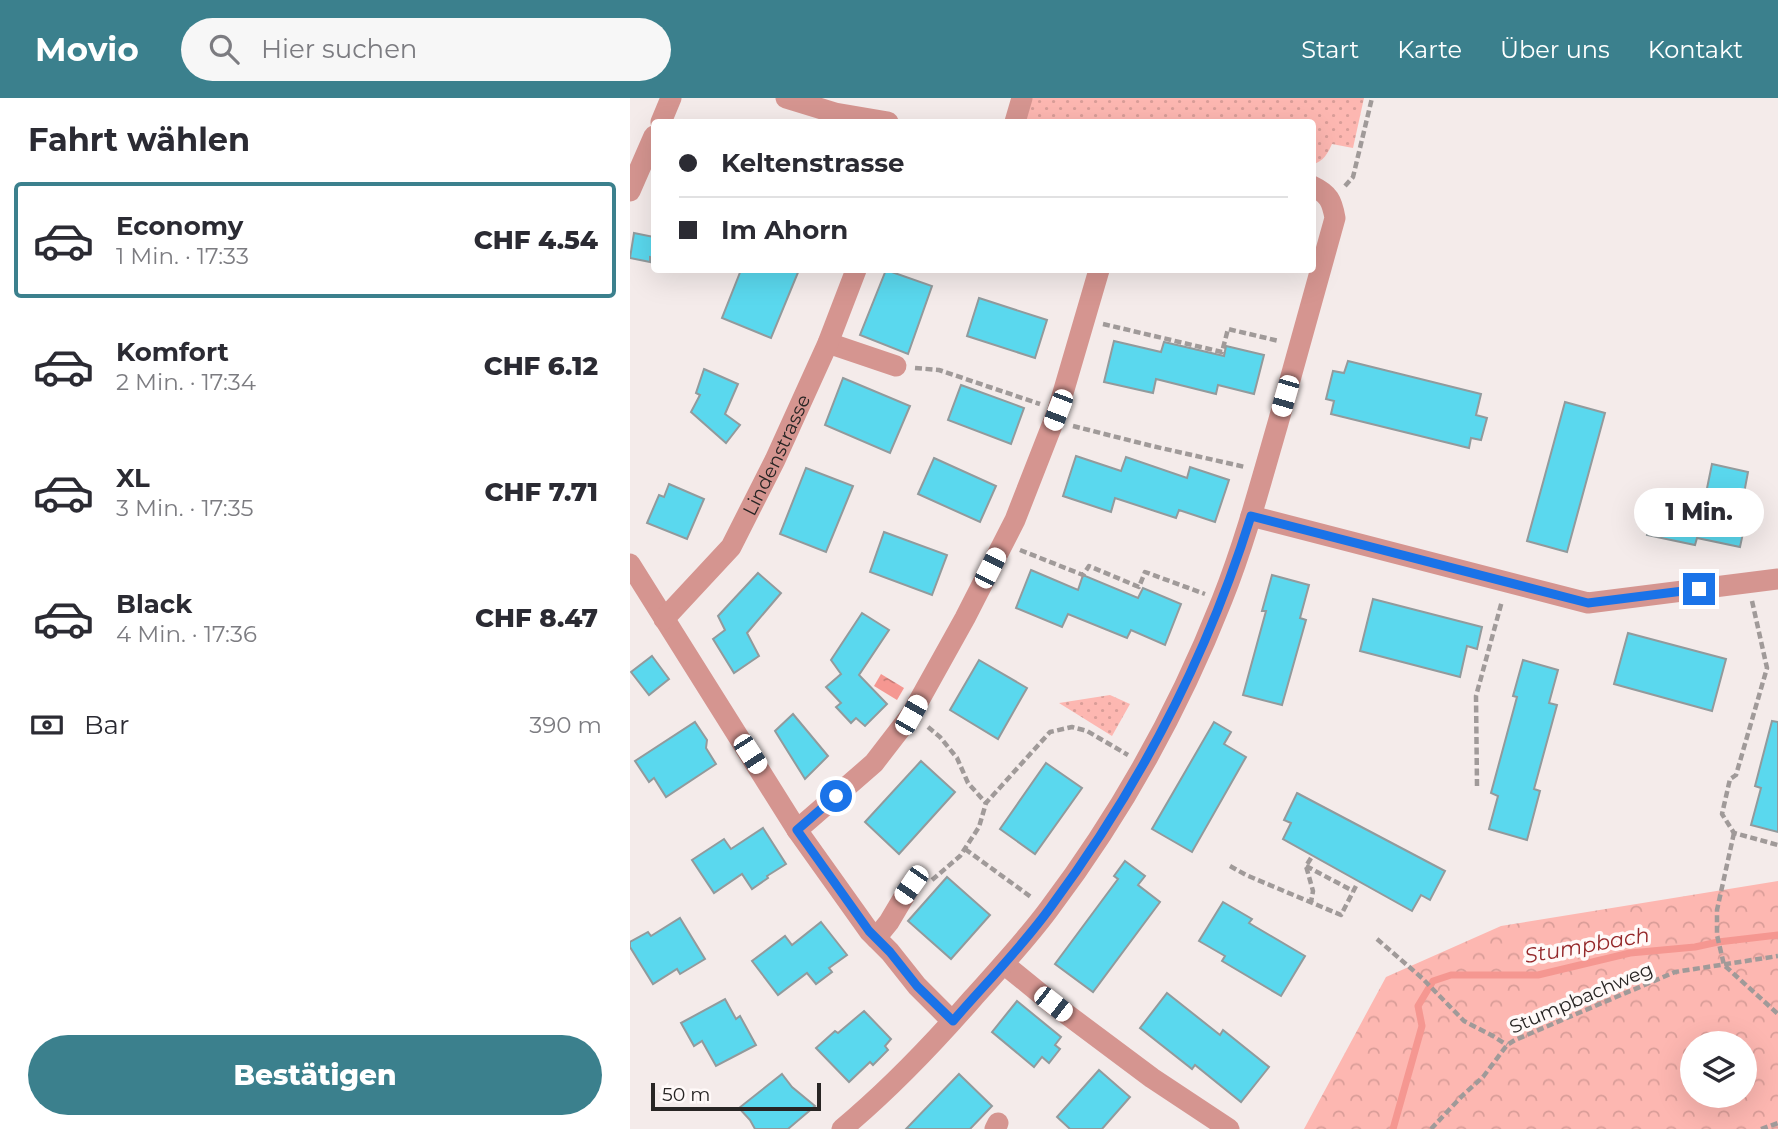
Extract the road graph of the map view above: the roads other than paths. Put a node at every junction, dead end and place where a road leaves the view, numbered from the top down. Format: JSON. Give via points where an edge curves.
{"nodes":[{"id":1,"x":671,"y":98,"type":"edge"},
{"id":2,"x":786,"y":98,"type":"edge"},
{"id":3,"x":1022,"y":98,"type":"edge"},
{"id":4,"x":661,"y":119,"type":"edge"},
{"id":5,"x":870,"y":119,"type":"edge"},
{"id":6,"x":1016,"y":119,"type":"edge"},
{"id":7,"x":651,"y":143,"type":"edge"},
{"id":8,"x":1316,"y":188,"type":"edge"},
{"id":9,"x":630,"y":191,"type":"edge"},
{"id":10,"x":855,"y":273,"type":"edge"},
{"id":11,"x":1098,"y":273,"type":"edge"},
{"id":12,"x":828,"y":343,"type":"junction"},
{"id":13,"x":896,"y":366,"type":"dead end"},
{"id":14,"x":1251,"y":516,"type":"junction"},
{"id":15,"x":630,"y":564,"type":"edge"},
{"id":16,"x":1778,"y":579,"type":"edge"},
{"id":17,"x":664,"y":619,"type":"junction"},
{"id":18,"x":797,"y":830,"type":"junction"},
{"id":19,"x":917,"y":886,"type":"road end"},
{"id":20,"x":876,"y":938,"type":"junction"},
{"id":21,"x":1004,"y":964,"type":"junction"},
{"id":22,"x":953,"y":1021,"type":"junction"},
{"id":23,"x":842,"y":1129,"type":"edge"},
{"id":24,"x":1229,"y":1129,"type":"edge"}],
"edges":[{"from":1,"to":4,"type":"street"},
{"from":2,"to":5,"type":"street"},
{"from":3,"to":6,"type":"street"},
{"from":7,"to":9,"type":"street"},
{"from":8,"to":14,"type":"street","via":[[1332,202],[1335,218]]},
{"from":10,"to":12,"type":"street","name":"Lindenstrasse"},
{"from":11,"to":18,"type":"street","via":[[1058,410],[1015,520],[965,618],[911,715],[874,763]]},
{"from":12,"to":13,"type":"street"},
{"from":12,"to":17,"type":"street","name":"Lindenstrasse","via":[[731,547]]},
{"from":14,"to":16,"type":"street","via":[[1588,603]]},
{"from":14,"to":21,"type":"street","via":[[1222,600],[1144,765],[1049,910]]},
{"from":15,"to":17,"type":"street"},
{"from":17,"to":18,"type":"street"},
{"from":18,"to":20,"type":"street"},
{"from":19,"to":20,"type":"street"},
{"from":20,"to":22,"type":"street"},
{"from":21,"to":22,"type":"street"},
{"from":21,"to":24,"type":"street","via":[[1152,1078]]},
{"from":22,"to":23,"type":"street"}]}
